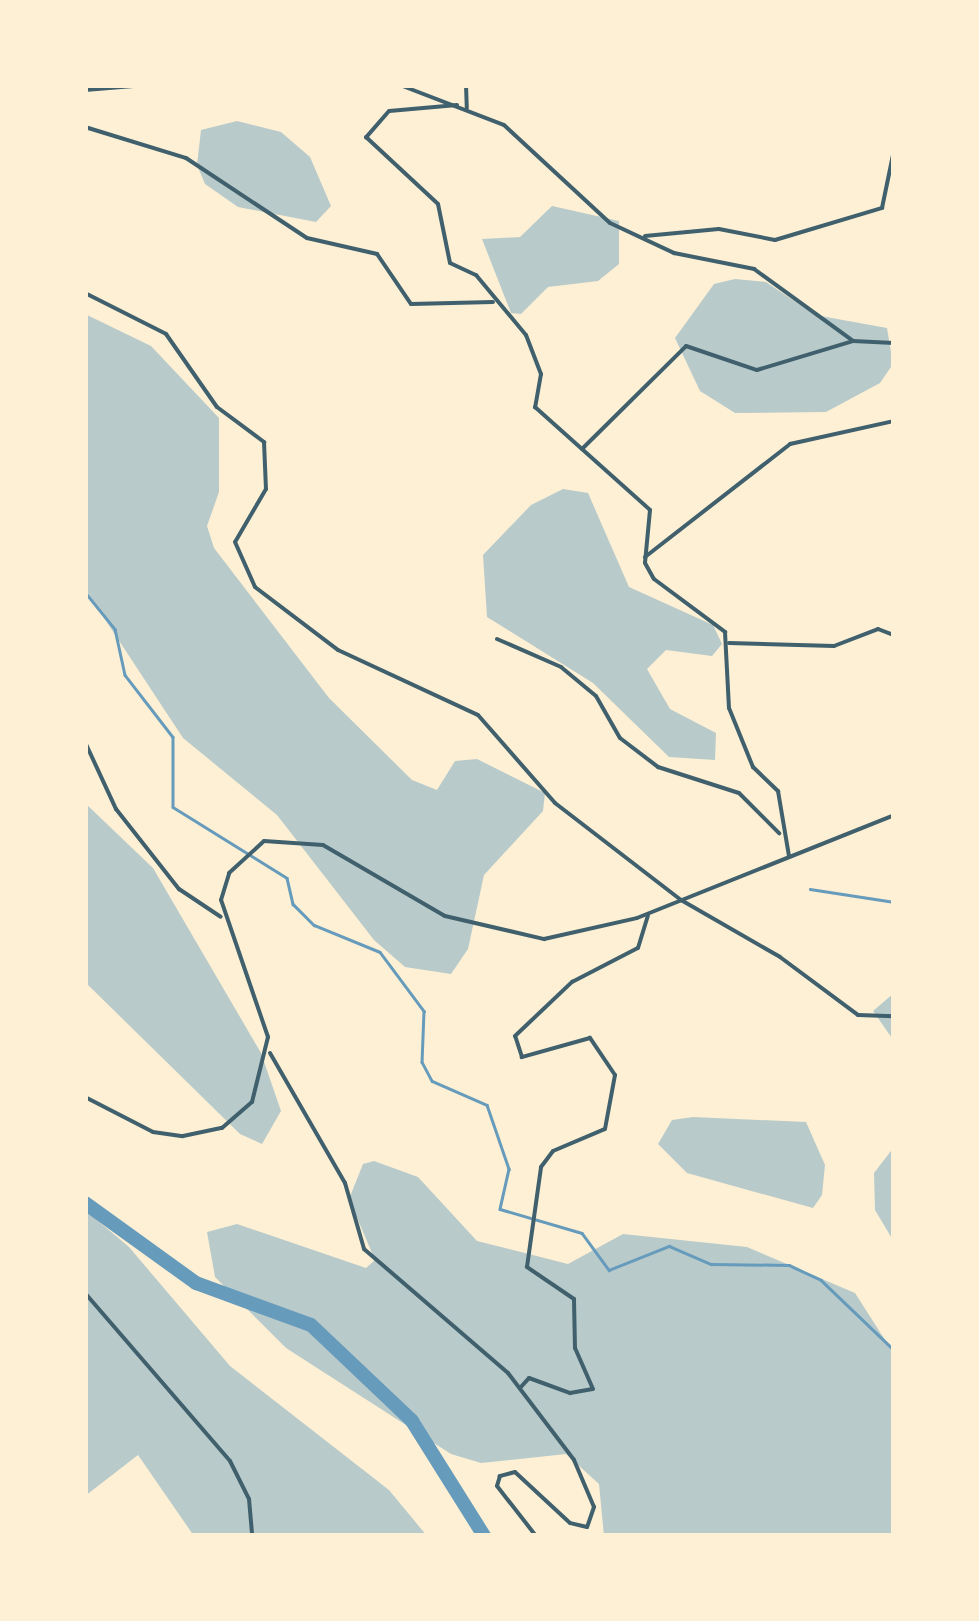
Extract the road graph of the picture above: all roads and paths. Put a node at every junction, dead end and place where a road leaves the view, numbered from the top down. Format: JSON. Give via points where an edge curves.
{"nodes":[{"id":1,"x":146,"y":85,"type":"edge"},
{"id":2,"x":400,"y":85,"type":"edge"},
{"id":3,"x":466,"y":85,"type":"edge"},
{"id":4,"x":85,"y":90,"type":"edge"},
{"id":5,"x":457,"y":105,"type":"junction"},
{"id":6,"x":467,"y":108,"type":"junction"},
{"id":7,"x":85,"y":126,"type":"edge"},
{"id":8,"x":894,"y":150,"type":"edge"},
{"id":9,"x":640,"y":236,"type":"junction"},
{"id":10,"x":85,"y":293,"type":"edge"},
{"id":11,"x":493,"y":302,"type":"junction"},
{"id":12,"x":852,"y":340,"type":"junction"},
{"id":13,"x":894,"y":343,"type":"edge"},
{"id":14,"x":894,"y":421,"type":"edge"},
{"id":15,"x":582,"y":449,"type":"junction"},
{"id":16,"x":646,"y":556,"type":"junction"},
{"id":17,"x":894,"y":634,"type":"edge"},
{"id":18,"x":497,"y":639,"type":"dead end"},
{"id":19,"x":729,"y":643,"type":"junction"},
{"id":20,"x":85,"y":742,"type":"edge"},
{"id":21,"x":894,"y":814,"type":"edge"},
{"id":22,"x":780,"y":832,"type":"junction"},
{"id":23,"x":789,"y":857,"type":"junction"},
{"id":24,"x":680,"y":900,"type":"junction"},
{"id":25,"x":648,"y":914,"type":"junction"},
{"id":26,"x":221,"y":918,"type":"junction"},
{"id":27,"x":894,"y":1016,"type":"edge"},
{"id":28,"x":270,"y":1053,"type":"junction"},
{"id":29,"x":85,"y":1096,"type":"edge"},
{"id":30,"x":85,"y":1293,"type":"edge"},
{"id":31,"x":520,"y":1388,"type":"junction"},
{"id":32,"x":252,"y":1536,"type":"edge"},
{"id":33,"x":536,"y":1536,"type":"edge"}],
"edges":[{"from":1,"to":4,"type":"street"},
{"from":2,"to":5,"type":"street"},
{"from":3,"to":6,"type":"street"},
{"from":5,"to":6,"type":"street"},
{"from":5,"to":11,"type":"street","via":[[390,110],[366,137],[438,204],[445,255],[476,274]]},
{"from":6,"to":9,"type":"street","via":[[504,125],[591,210]]},
{"from":7,"to":11,"type":"street","via":[[186,158],[307,238],[378,254],[411,304]]},
{"from":8,"to":9,"type":"street","via":[[882,208],[776,240],[719,229]]},
{"from":9,"to":12,"type":"street","via":[[754,268]]},
{"from":10,"to":24,"type":"street","via":[[181,346],[217,407],[264,442],[266,489],[235,542],[255,587],[338,650],[478,716],[554,803]]},
{"from":11,"to":15,"type":"street","via":[[526,334],[540,374],[535,407]]},
{"from":12,"to":13,"type":"street"},
{"from":12,"to":15,"type":"street","via":[[757,370],[686,346]]},
{"from":14,"to":16,"type":"street","via":[[790,444]]},
{"from":15,"to":16,"type":"street","via":[[650,510]]},
{"from":16,"to":19,"type":"street","via":[[654,579]]},
{"from":17,"to":19,"type":"street","via":[[867,631],[834,646]]},
{"from":18,"to":22,"type":"street","via":[[561,667],[596,696],[620,738],[658,767],[740,792]]},
{"from":19,"to":22,"type":"street","via":[[729,708],[753,767],[778,790]]},
{"from":20,"to":26,"type":"street","via":[[116,809],[180,889]]},
{"from":21,"to":23,"type":"street"},
{"from":22,"to":23,"type":"street"},
{"from":23,"to":24,"type":"street"},
{"from":24,"to":25,"type":"street"},
{"from":24,"to":27,"type":"street","via":[[780,956],[858,1015]]},
{"from":25,"to":26,"type":"street","via":[[577,936],[518,937],[445,916],[323,845],[280,837],[236,864]]},
{"from":25,"to":31,"type":"street","via":[[638,948],[572,982],[515,1036],[522,1057],[590,1038],[615,1075],[610,1120],[598,1136],[545,1159],[526,1267],[574,1299],[576,1348],[594,1382],[586,1394],[530,1378]]},
{"from":26,"to":28,"type":"street"},
{"from":28,"to":29,"type":"street","via":[[252,1102],[202,1134],[153,1132]]},
{"from":28,"to":31,"type":"street","via":[[345,1182],[364,1250]]},
{"from":30,"to":32,"type":"street","via":[[230,1461],[249,1498]]},
{"from":31,"to":33,"type":"street","via":[[574,1460],[594,1507],[593,1522],[578,1528],[506,1470],[497,1486]]}]}
